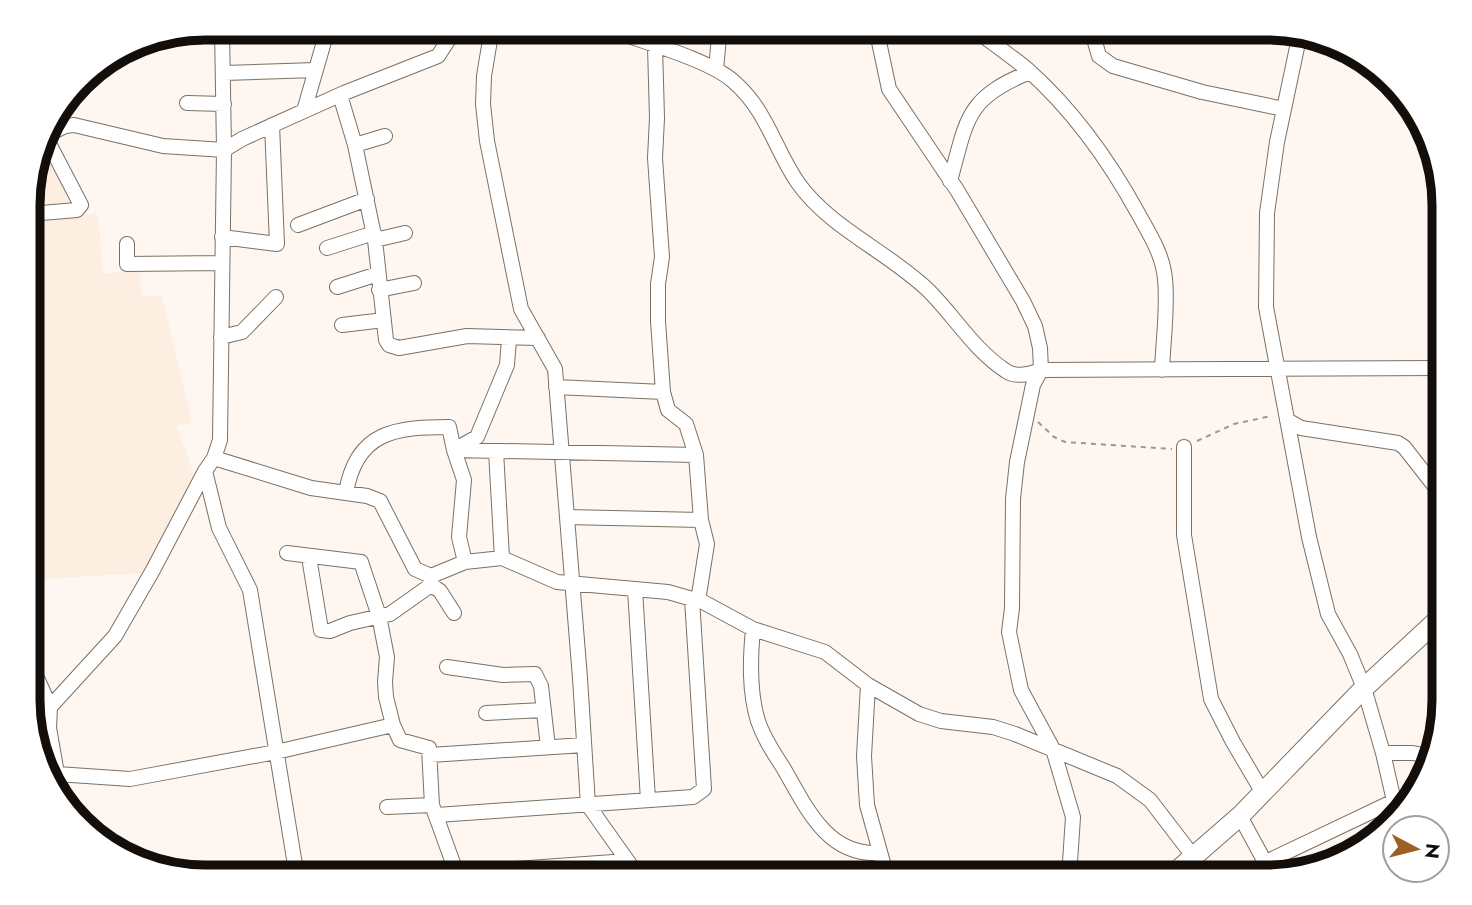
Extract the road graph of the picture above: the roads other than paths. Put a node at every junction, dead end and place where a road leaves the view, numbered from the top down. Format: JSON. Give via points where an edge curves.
{"nodes":[{"id":1,"x":879,"y":40,"type":"edge"},
{"id":2,"x":988,"y":40,"type":"edge"},
{"id":3,"x":1094,"y":40,"type":"edge"},
{"id":4,"x":223,"y":41,"type":"edge"},
{"id":5,"x":324,"y":41,"type":"edge"},
{"id":6,"x":448,"y":41,"type":"edge"},
{"id":7,"x":490,"y":41,"type":"edge"},
{"id":8,"x":640,"y":41,"type":"edge"},
{"id":9,"x":719,"y":41,"type":"edge"},
{"id":10,"x":1298,"y":44,"type":"edge"},
{"id":11,"x":654,"y":46,"type":"junction"},
{"id":12,"x":716,"y":69,"type":"junction"},
{"id":13,"x":316,"y":70,"type":"junction"},
{"id":14,"x":1030,"y":72,"type":"junction"},
{"id":15,"x":224,"y":73,"type":"junction"},
{"id":16,"x":340,"y":95,"type":"junction"},
{"id":17,"x":187,"y":103,"type":"dead end"},
{"id":18,"x":224,"y":104,"type":"junction"},
{"id":19,"x":1284,"y":109,"type":"junction"},
{"id":20,"x":304,"y":111,"type":"junction"},
{"id":21,"x":272,"y":125,"type":"junction"},
{"id":22,"x":59,"y":129,"type":"edge"},
{"id":23,"x":385,"y":136,"type":"dead end"},
{"id":24,"x":355,"y":145,"type":"junction"},
{"id":25,"x":51,"y":147,"type":"edge"},
{"id":26,"x":224,"y":150,"type":"junction"},
{"id":27,"x":950,"y":181,"type":"junction"},
{"id":28,"x":367,"y":199,"type":"junction"},
{"id":29,"x":40,"y":213,"type":"edge"},
{"id":30,"x":298,"y":225,"type":"dead end"},
{"id":31,"x":405,"y":233,"type":"dead end"},
{"id":32,"x":222,"y":237,"type":"junction"},
{"id":33,"x":374,"y":237,"type":"junction"},
{"id":34,"x":127,"y":244,"type":"dead end"},
{"id":35,"x":327,"y":248,"type":"dead end"},
{"id":36,"x":222,"y":263,"type":"junction"},
{"id":37,"x":378,"y":274,"type":"junction"},
{"id":38,"x":414,"y":283,"type":"dead end"},
{"id":39,"x":337,"y":287,"type":"dead end"},
{"id":40,"x":379,"y":290,"type":"junction"},
{"id":41,"x":276,"y":297,"type":"dead end"},
{"id":42,"x":384,"y":320,"type":"junction"},
{"id":43,"x":342,"y":325,"type":"dead end"},
{"id":44,"x":221,"y":337,"type":"junction"},
{"id":45,"x":538,"y":338,"type":"junction"},
{"id":46,"x":509,"y":339,"type":"junction"},
{"id":47,"x":1431,"y":368,"type":"edge"},
{"id":48,"x":1041,"y":370,"type":"junction"},
{"id":49,"x":1162,"y":370,"type":"junction"},
{"id":50,"x":1279,"y":370,"type":"junction"},
{"id":51,"x":556,"y":387,"type":"junction"},
{"id":52,"x":663,"y":392,"type":"junction"},
{"id":53,"x":1287,"y":416,"type":"junction"},
{"id":54,"x":1184,"y":447,"type":"road end"},
{"id":55,"x":454,"y":450,"type":"junction"},
{"id":56,"x":496,"y":451,"type":"junction"},
{"id":57,"x":562,"y":452,"type":"junction"},
{"id":58,"x":696,"y":455,"type":"junction"},
{"id":59,"x":214,"y":458,"type":"junction"},
{"id":60,"x":205,"y":471,"type":"junction"},
{"id":61,"x":1431,"y":481,"type":"edge"},
{"id":62,"x":346,"y":493,"type":"junction"},
{"id":63,"x":567,"y":517,"type":"junction"},
{"id":64,"x":701,"y":520,"type":"junction"},
{"id":65,"x":287,"y":553,"type":"dead end"},
{"id":66,"x":309,"y":557,"type":"junction"},
{"id":67,"x":502,"y":558,"type":"junction"},
{"id":68,"x":465,"y":562,"type":"junction"},
{"id":69,"x":431,"y":581,"type":"junction"},
{"id":70,"x":572,"y":583,"type":"junction"},
{"id":71,"x":635,"y":589,"type":"junction"},
{"id":72,"x":695,"y":600,"type":"junction"},
{"id":73,"x":454,"y":613,"type":"dead end"},
{"id":74,"x":379,"y":616,"type":"junction"},
{"id":75,"x":1431,"y":626,"type":"edge"},
{"id":76,"x":753,"y":629,"type":"junction"},
{"id":77,"x":447,"y":667,"type":"dead end"},
{"id":78,"x":40,"y":684,"type":"edge"},
{"id":79,"x":867,"y":685,"type":"junction"},
{"id":80,"x":1364,"y":688,"type":"junction"},
{"id":81,"x":50,"y":707,"type":"junction"},
{"id":82,"x":544,"y":710,"type":"junction"},
{"id":83,"x":486,"y":713,"type":"dead end"},
{"id":84,"x":393,"y":725,"type":"junction"},
{"id":85,"x":584,"y":745,"type":"junction"},
{"id":86,"x":548,"y":747,"type":"junction"},
{"id":87,"x":1053,"y":749,"type":"junction"},
{"id":88,"x":276,"y":752,"type":"junction"},
{"id":89,"x":1383,"y":753,"type":"junction"},
{"id":90,"x":429,"y":755,"type":"junction"},
{"id":91,"x":1422,"y":755,"type":"edge"},
{"id":92,"x":57,"y":772,"type":"edge"},
{"id":93,"x":57,"y":774,"type":"edge"},
{"id":94,"x":1263,"y":793,"type":"junction"},
{"id":95,"x":649,"y":800,"type":"junction"},
{"id":96,"x":1397,"y":801,"type":"edge"},
{"id":97,"x":588,"y":805,"type":"junction"},
{"id":98,"x":387,"y":807,"type":"dead end"},
{"id":99,"x":434,"y":810,"type":"junction"},
{"id":100,"x":1389,"y":810,"type":"edge"},
{"id":101,"x":1240,"y":816,"type":"junction"},
{"id":102,"x":879,"y":853,"type":"junction"},
{"id":103,"x":1193,"y":856,"type":"junction"},
{"id":104,"x":627,"y":860,"type":"junction"},
{"id":105,"x":1266,"y":862,"type":"joint"},
{"id":106,"x":883,"y":864,"type":"edge"},
{"id":107,"x":1070,"y":864,"type":"edge"},
{"id":108,"x":1185,"y":864,"type":"edge"},
{"id":109,"x":295,"y":865,"type":"edge"},
{"id":110,"x":454,"y":865,"type":"edge"},
{"id":111,"x":575,"y":865,"type":"edge"},
{"id":112,"x":630,"y":865,"type":"edge"}],
"edges":[{"from":1,"to":27,"type":"street","via":[[889,89]]},
{"from":2,"to":14,"type":"street"},
{"from":3,"to":19,"type":"street","via":[[1099,56],[1113,66],[1202,92]]},
{"from":4,"to":15,"type":"street"},
{"from":5,"to":13,"type":"street"},
{"from":6,"to":16,"type":"street","via":[[438,56]]},
{"from":7,"to":45,"type":"street","via":[[483,104],[487,141],[521,309]]},
{"from":8,"to":11,"type":"street"},
{"from":9,"to":12,"type":"street"},
{"from":10,"to":19,"type":"street"},
{"from":11,"to":12,"type":"street"},
{"from":11,"to":52,"type":"street"},
{"from":12,"to":48,"type":"street","via":[[761,111],[797,182],[811,199],[928,289],[980,350],[1008,373],[1027,375]]},
{"from":13,"to":15,"type":"street"},
{"from":13,"to":20,"type":"street"},
{"from":14,"to":27,"type":"street","via":[[992,90],[978,103],[968,119]]},
{"from":14,"to":49,"type":"street","via":[[1099,150],[1154,242],[1165,280]]},
{"from":15,"to":18,"type":"street"},
{"from":16,"to":20,"type":"street"},
{"from":16,"to":24,"type":"street"},
{"from":17,"to":18,"type":"street"},
{"from":18,"to":26,"type":"street"},
{"from":19,"to":50,"type":"street","via":[[1267,213],[1266,307]]},
{"from":20,"to":21,"type":"street"},
{"from":21,"to":26,"type":"street"},
{"from":21,"to":32,"type":"street","via":[[277,244]]},
{"from":22,"to":26,"type":"street","via":[[74,125],[163,146]]},
{"from":23,"to":24,"type":"street"},
{"from":24,"to":28,"type":"street"},
{"from":25,"to":29,"type":"street","via":[[81,205],[77,210]]},
{"from":26,"to":32,"type":"street"},
{"from":27,"to":48,"type":"street","via":[[1023,301],[1035,327]]},
{"from":28,"to":30,"type":"street"},
{"from":28,"to":33,"type":"street"},
{"from":31,"to":33,"type":"street"},
{"from":32,"to":36,"type":"street"},
{"from":33,"to":35,"type":"street"},
{"from":33,"to":37,"type":"street"},
{"from":34,"to":36,"type":"street","via":[[127,264]]},
{"from":36,"to":44,"type":"street"},
{"from":37,"to":39,"type":"street"},
{"from":37,"to":40,"type":"street"},
{"from":38,"to":40,"type":"street"},
{"from":40,"to":42,"type":"street"},
{"from":41,"to":44,"type":"street","via":[[242,331]]},
{"from":42,"to":43,"type":"street"},
{"from":42,"to":46,"type":"street","via":[[386,340],[393,347],[467,336]]},
{"from":44,"to":59,"type":"street","via":[[220,440]]},
{"from":45,"to":46,"type":"street"},
{"from":45,"to":51,"type":"street","via":[[555,369]]},
{"from":46,"to":55,"type":"street","via":[[508,365],[477,437]]},
{"from":47,"to":50,"type":"street"},
{"from":48,"to":49,"type":"street"},
{"from":48,"to":87,"type":"street","via":[[1033,385],[1017,462],[1009,632],[1021,690]]},
{"from":49,"to":50,"type":"street"},
{"from":50,"to":53,"type":"street"},
{"from":51,"to":52,"type":"street"},
{"from":51,"to":57,"type":"street"},
{"from":52,"to":58,"type":"street","via":[[668,410],[686,424]]},
{"from":53,"to":61,"type":"street","via":[[1301,428],[1398,443]]},
{"from":53,"to":80,"type":"street","via":[[1328,614]]},
{"from":54,"to":94,"type":"street","via":[[1184,535],[1212,699]]},
{"from":55,"to":56,"type":"street"},
{"from":55,"to":62,"type":"street","via":[[449,427],[382,435],[353,466]]},
{"from":55,"to":68,"type":"street","via":[[464,480],[459,537]]},
{"from":56,"to":57,"type":"street"},
{"from":56,"to":67,"type":"street"},
{"from":57,"to":58,"type":"street"},
{"from":57,"to":63,"type":"street"},
{"from":58,"to":64,"type":"street"},
{"from":59,"to":60,"type":"street"},
{"from":59,"to":62,"type":"street","via":[[310,488]]},
{"from":60,"to":81,"type":"street","via":[[115,636]]},
{"from":60,"to":88,"type":"street","via":[[219,528],[250,590]]},
{"from":62,"to":69,"type":"street","via":[[380,501],[415,569]]},
{"from":63,"to":64,"type":"street"},
{"from":63,"to":70,"type":"street"},
{"from":64,"to":72,"type":"street","via":[[707,544]]},
{"from":65,"to":66,"type":"street"},
{"from":66,"to":74,"type":"street","via":[[360,562]]},
{"from":66,"to":74,"type":"street","via":[[321,630]]},
{"from":67,"to":68,"type":"street"},
{"from":67,"to":70,"type":"street","via":[[557,583]]},
{"from":68,"to":69,"type":"street"},
{"from":69,"to":73,"type":"street"},
{"from":69,"to":74,"type":"street","via":[[390,614]]},
{"from":70,"to":71,"type":"street"},
{"from":70,"to":85,"type":"street"},
{"from":71,"to":72,"type":"street"},
{"from":71,"to":95,"type":"street"},
{"from":72,"to":76,"type":"street"},
{"from":72,"to":95,"type":"street","via":[[704,789],[693,797]]},
{"from":74,"to":84,"type":"street"},
{"from":75,"to":80,"type":"street"},
{"from":76,"to":79,"type":"street","via":[[825,652]]},
{"from":76,"to":102,"type":"street","via":[[751,677],[768,746],[822,831],[843,846]]},
{"from":77,"to":82,"type":"street","via":[[503,676],[535,674]]},
{"from":78,"to":81,"type":"street"},
{"from":79,"to":87,"type":"street","via":[[919,715],[993,727]]},
{"from":79,"to":102,"type":"street","via":[[864,781]]},
{"from":80,"to":89,"type":"street"},
{"from":80,"to":94,"type":"street"},
{"from":81,"to":92,"type":"street"},
{"from":82,"to":83,"type":"street"},
{"from":82,"to":86,"type":"street"},
{"from":84,"to":88,"type":"street"},
{"from":84,"to":90,"type":"street","via":[[400,740],[429,748]]},
{"from":85,"to":86,"type":"street"},
{"from":85,"to":97,"type":"street"},
{"from":86,"to":90,"type":"street"},
{"from":87,"to":103,"type":"street","via":[[1117,776],[1150,800]]},
{"from":87,"to":107,"type":"street","via":[[1073,817]]},
{"from":88,"to":93,"type":"street","via":[[130,779]]},
{"from":88,"to":109,"type":"street"},
{"from":89,"to":91,"type":"street"},
{"from":89,"to":96,"type":"street"},
{"from":90,"to":99,"type":"street"},
{"from":94,"to":101,"type":"street"},
{"from":95,"to":97,"type":"street"},
{"from":97,"to":99,"type":"street"},
{"from":97,"to":104,"type":"street"},
{"from":98,"to":99,"type":"street"},
{"from":99,"to":110,"type":"street"},
{"from":100,"to":105,"type":"street"},
{"from":101,"to":103,"type":"street"},
{"from":101,"to":105,"type":"street"},
{"from":102,"to":106,"type":"street"},
{"from":103,"to":108,"type":"street"},
{"from":104,"to":111,"type":"street"},
{"from":104,"to":112,"type":"street"}]}
